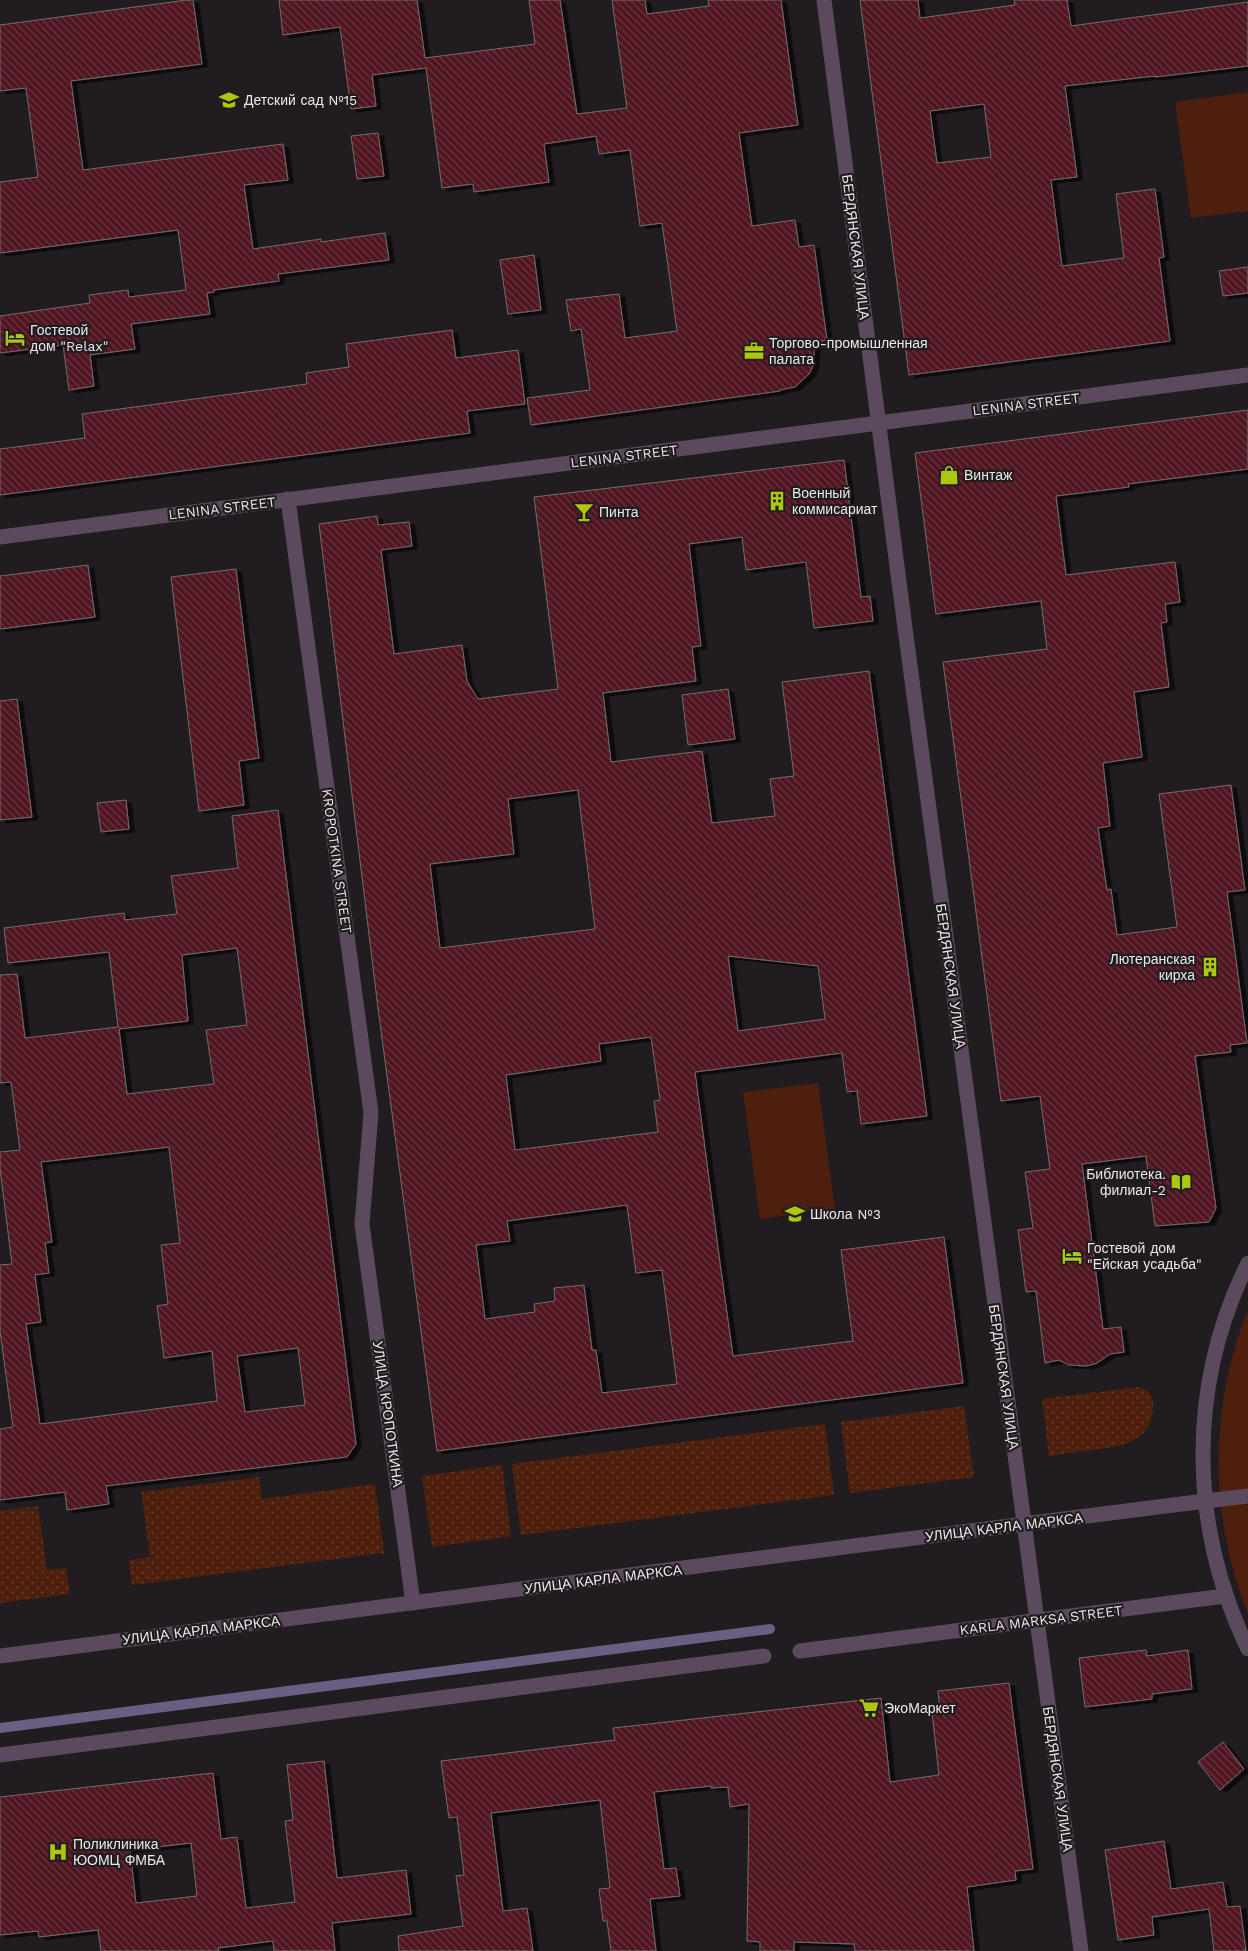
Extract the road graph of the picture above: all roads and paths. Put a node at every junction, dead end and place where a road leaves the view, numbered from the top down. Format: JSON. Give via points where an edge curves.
{"nodes":[{"id":1,"x":824,"y":0,"type":"edge"},
{"id":2,"x":1248,"y":375,"type":"edge"},
{"id":3,"x":878,"y":423,"type":"junction"},
{"id":4,"x":288,"y":499,"type":"junction"},
{"id":5,"x":0,"y":537,"type":"edge"},
{"id":6,"x":1248,"y":1263,"type":"edge"},
{"id":7,"x":1248,"y":1496,"type":"edge"},
{"id":8,"x":1205,"y":1501,"type":"junction"},
{"id":9,"x":1024,"y":1524,"type":"junction"},
{"id":10,"x":1226,"y":1596,"type":"junction"},
{"id":11,"x":413,"y":1603,"type":"junction"},
{"id":12,"x":1037,"y":1620,"type":"junction"},
{"id":13,"x":1248,"y":1649,"type":"edge"},
{"id":14,"x":800,"y":1651,"type":"dead end"},
{"id":15,"x":0,"y":1656,"type":"edge"},
{"id":16,"x":764,"y":1656,"type":"dead end"},
{"id":17,"x":0,"y":1755,"type":"edge"},
{"id":18,"x":1081,"y":1951,"type":"edge"}],
"edges":[{"from":1,"to":3,"type":"street","name":"БЕРДЯНСКАЯ УЛИЦА"},
{"from":2,"to":3,"type":"street","name":"LENINA STREET"},
{"from":3,"to":4,"type":"street","name":"LENINA STREET"},
{"from":3,"to":9,"type":"street","name":"БЕРДЯНСКАЯ УЛИЦА"},
{"from":4,"to":5,"type":"street","name":"LENINA STREET"},
{"from":4,"to":11,"type":"street","name":"УЛИЦА КРОПОТКИНА","via":[[371,1113],[362,1224]]},
{"from":6,"to":8,"type":"street","via":[[1226,1314],[1212,1366],[1204,1429]]},
{"from":7,"to":8,"type":"street","name":"УЛИЦА КАРЛА МАРКСА"},
{"from":8,"to":9,"type":"street","name":"УЛИЦА КАРЛА МАРКСА"},
{"from":8,"to":10,"type":"street","via":[[1213,1549]]},
{"from":9,"to":11,"type":"street","name":"УЛИЦА КАРЛА МАРКСА"},
{"from":9,"to":12,"type":"street","name":"БЕРДЯНСКАЯ УЛИЦА"},
{"from":10,"to":12,"type":"street","name":"KARLA MARKSA STREET"},
{"from":10,"to":13,"type":"street"},
{"from":11,"to":15,"type":"street","name":"УЛИЦА КАРЛА МАРКСА"},
{"from":12,"to":14,"type":"street","name":"KARLA MARKSA STREET"},
{"from":12,"to":18,"type":"street","name":"БЕРДЯНСКАЯ УЛИЦА"},
{"from":16,"to":17,"type":"street"}]}
